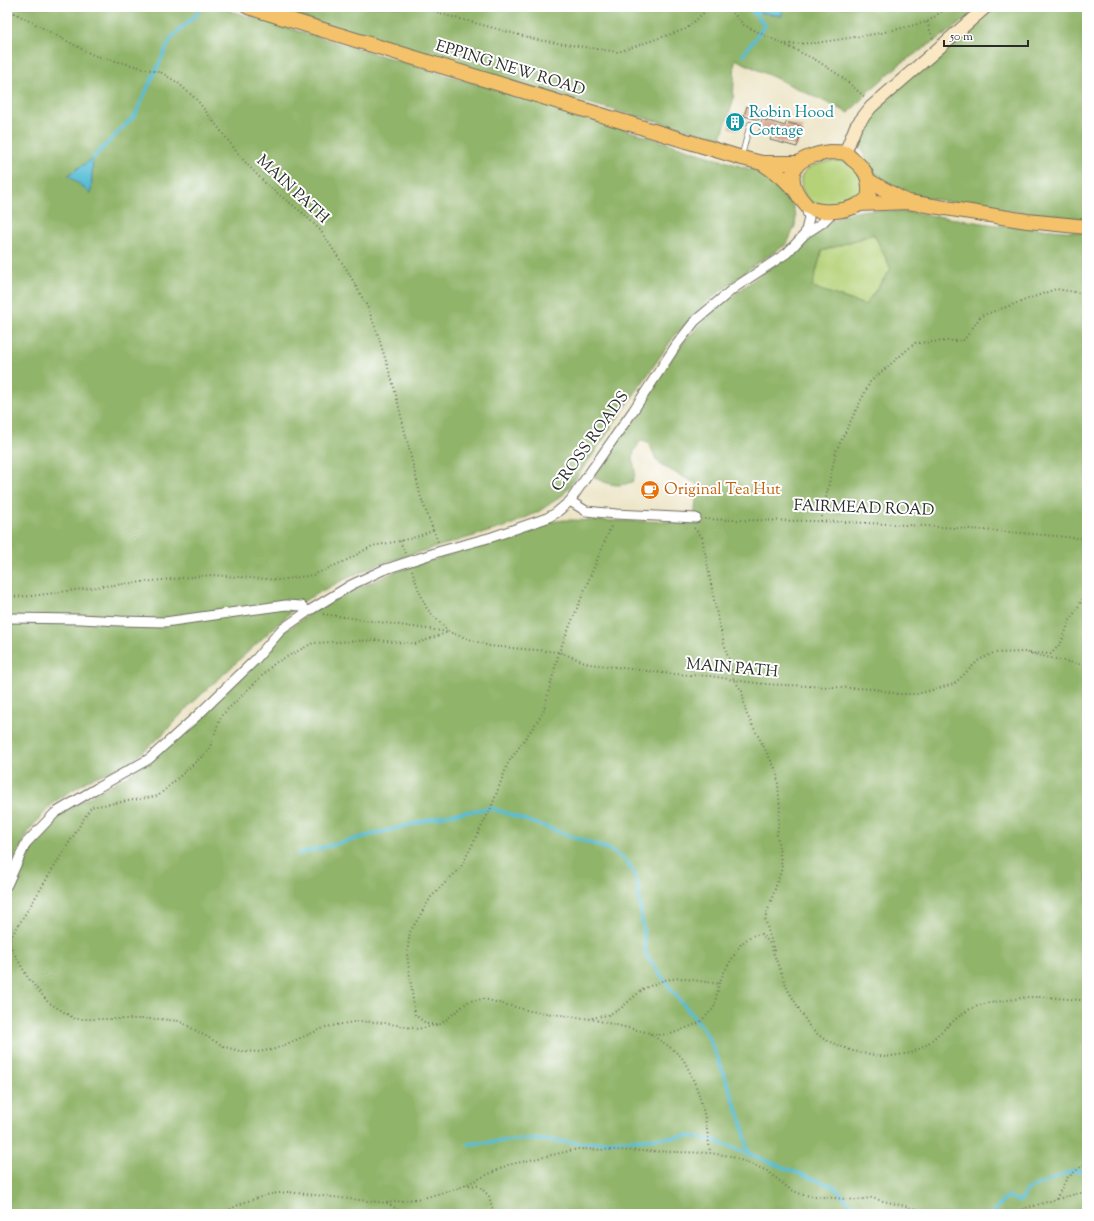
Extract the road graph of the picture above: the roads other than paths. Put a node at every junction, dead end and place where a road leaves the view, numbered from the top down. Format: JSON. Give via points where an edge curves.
{"nodes":[{"id":1,"x":248,"y":7,"type":"edge"},
{"id":2,"x":986,"y":7,"type":"edge"},
{"id":3,"x":750,"y":124,"type":"dead end"},
{"id":4,"x":845,"y":153,"type":"junction"},
{"id":5,"x":742,"y":158,"type":"junction"},
{"id":6,"x":762,"y":163,"type":"junction"},
{"id":7,"x":798,"y":163,"type":"junction"},
{"id":8,"x":869,"y":181,"type":"junction"},
{"id":9,"x":794,"y":189,"type":"junction"},
{"id":10,"x":908,"y":202,"type":"junction"},
{"id":11,"x":859,"y":204,"type":"junction"},
{"id":12,"x":805,"y":205,"type":"junction"},
{"id":13,"x":834,"y":211,"type":"junction"},
{"id":14,"x":1087,"y":227,"type":"edge"},
{"id":15,"x":805,"y":234,"type":"junction"},
{"id":16,"x":570,"y":501,"type":"junction"},
{"id":17,"x":696,"y":518,"type":"road end"},
{"id":18,"x":307,"y":612,"type":"junction"},
{"id":19,"x":7,"y":618,"type":"edge"},
{"id":20,"x":7,"y":885,"type":"edge"}],
"edges":[{"from":1,"to":5,"type":"main road","name":"EPPING NEW ROAD"},
{"from":2,"to":4,"type":"street","via":[[873,105],[856,126]]},
{"from":3,"to":5,"type":"lane"},
{"from":4,"to":7,"type":"main road","via":[[830,152],[812,156]]},
{"from":4,"to":8,"type":"main road","via":[[862,167]]},
{"from":5,"to":6,"type":"main road","name":"EPPING NEW ROAD"},
{"from":6,"to":7,"type":"main road","name":"EPPING NEW ROAD"},
{"from":6,"to":9,"type":"main road","name":"EPPING NEW ROAD"},
{"from":7,"to":9,"type":"main road","via":[[792,173]]},
{"from":8,"to":10,"type":"main road"},
{"from":8,"to":11,"type":"main road","via":[[869,195]]},
{"from":9,"to":12,"type":"main road"},
{"from":10,"to":11,"type":"main road"},
{"from":10,"to":14,"type":"main road","via":[[1027,221]]},
{"from":11,"to":13,"type":"main road"},
{"from":12,"to":13,"type":"main road","via":[[818,212]]},
{"from":12,"to":15,"type":"street","via":[[808,218]]},
{"from":13,"to":15,"type":"street","name":"CROSS ROADS"},
{"from":15,"to":16,"type":"street","name":"CROSS ROADS","via":[[787,253],[734,288],[695,321]]},
{"from":16,"to":17,"type":"street","via":[[586,511]]},
{"from":16,"to":18,"type":"street","name":"CROSS ROADS","via":[[547,518],[383,570],[351,585]]},
{"from":18,"to":19,"type":"street","via":[[302,606],[286,605],[165,622]]},
{"from":18,"to":20,"type":"street","name":"CROSS ROADS","via":[[281,630],[256,659],[149,759],[55,813],[26,843]]}]}
